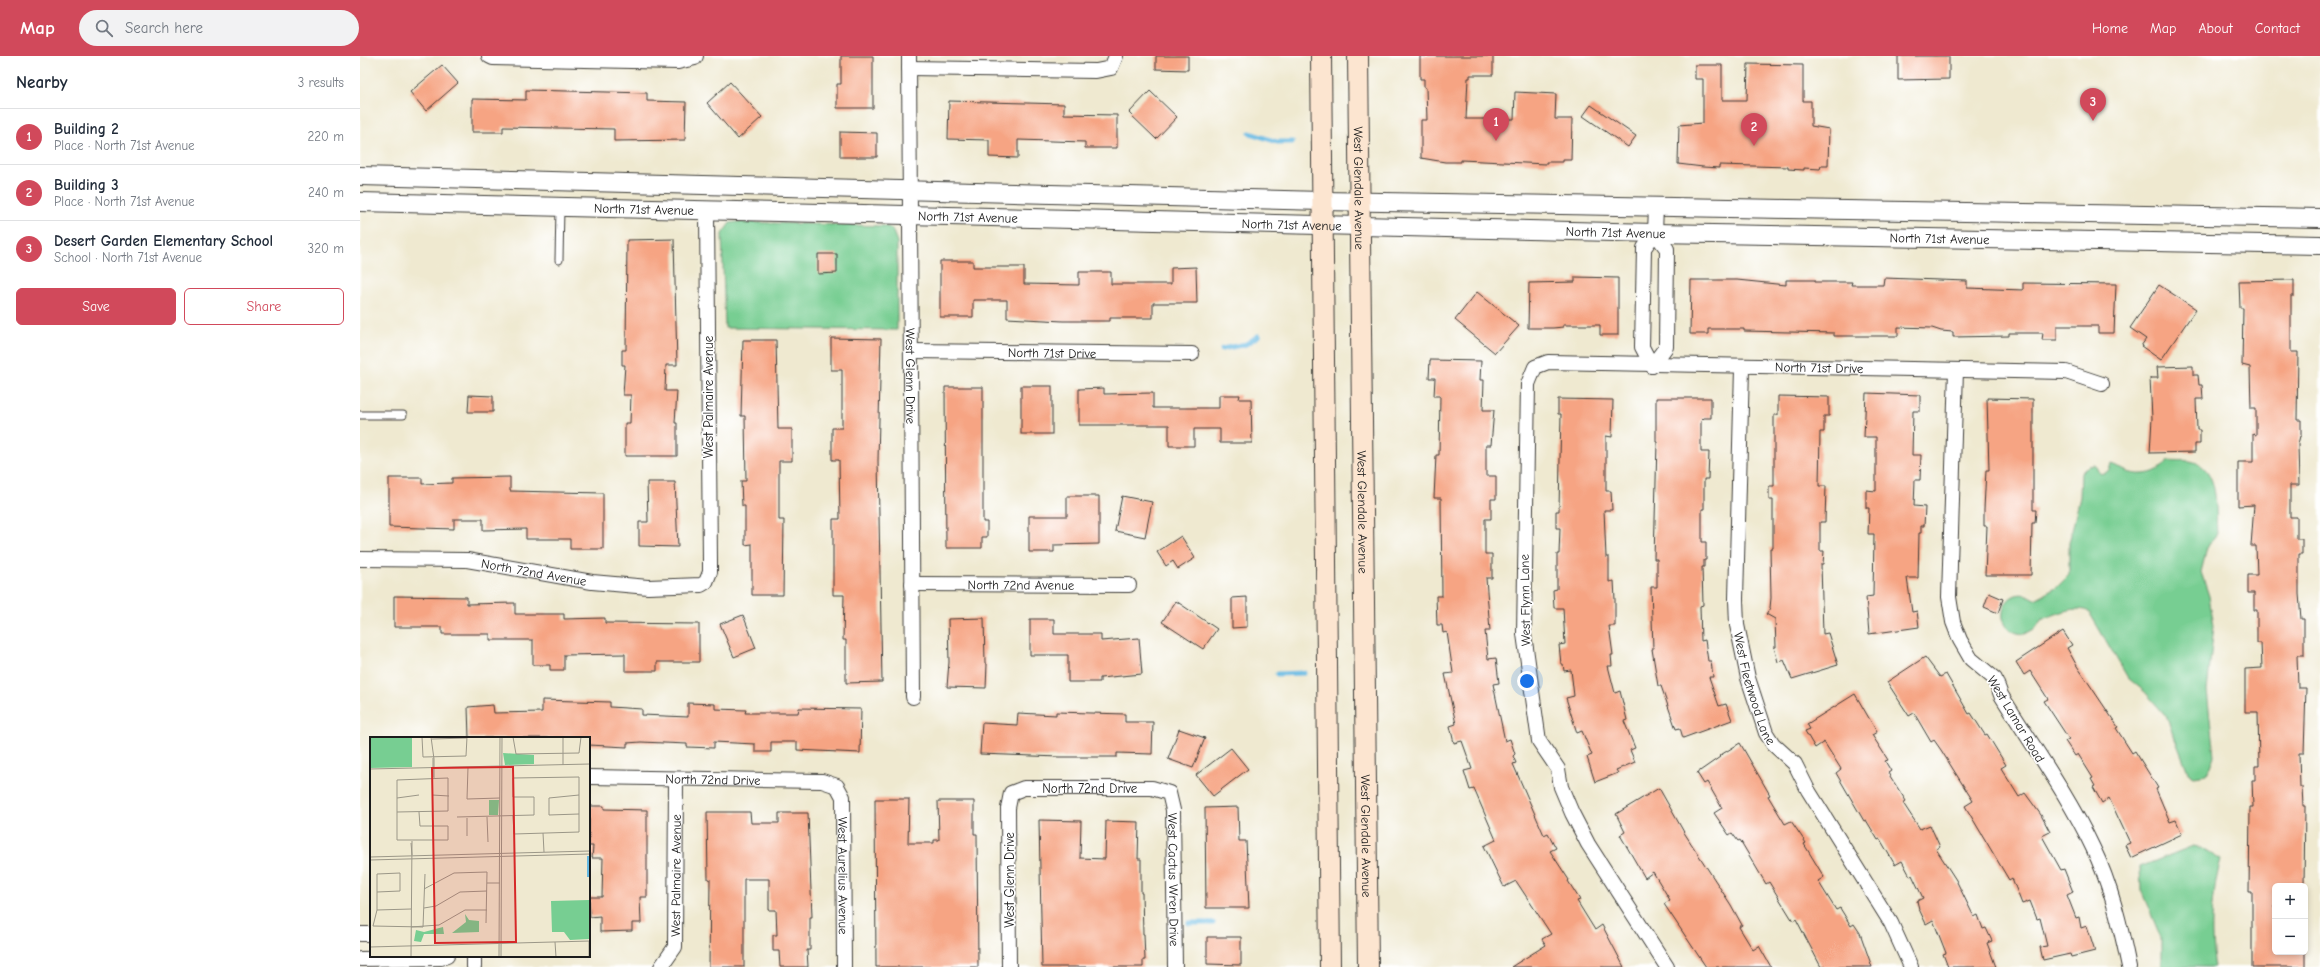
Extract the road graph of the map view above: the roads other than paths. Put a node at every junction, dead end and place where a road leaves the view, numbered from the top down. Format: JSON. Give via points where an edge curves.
{"nodes":[{"id":1,"x":489,"y":56,"type":"edge"},
{"id":2,"x":1321,"y":56,"type":"edge"},
{"id":3,"x":1358,"y":56,"type":"edge"},
{"id":4,"x":696,"y":57,"type":"edge"},
{"id":5,"x":909,"y":62,"type":"edge"},
{"id":6,"x":1113,"y":62,"type":"edge"},
{"id":7,"x":360,"y":176,"type":"edge"},
{"id":8,"x":909,"y":190,"type":"junction"},
{"id":9,"x":1322,"y":201,"type":"junction"},
{"id":10,"x":1359,"y":201,"type":"junction"},
{"id":11,"x":360,"y":202,"type":"edge"},
{"id":12,"x":1656,"y":206,"type":"junction"},
{"id":13,"x":560,"y":208,"type":"junction"},
{"id":14,"x":707,"y":212,"type":"junction"},
{"id":15,"x":910,"y":215,"type":"junction"},
{"id":16,"x":2320,"y":218,"type":"edge"},
{"id":17,"x":1322,"y":225,"type":"junction"},
{"id":18,"x":1359,"y":226,"type":"junction"},
{"id":19,"x":1655,"y":233,"type":"junction"},
{"id":20,"x":2320,"y":245,"type":"edge"},
{"id":21,"x":559,"y":260,"type":"dead end"},
{"id":22,"x":911,"y":352,"type":"junction"},
{"id":23,"x":1192,"y":354,"type":"dead end"},
{"id":24,"x":1652,"y":366,"type":"junction"},
{"id":25,"x":1535,"y":367,"type":"joint"},
{"id":26,"x":1742,"y":368,"type":"junction"},
{"id":27,"x":1956,"y":370,"type":"junction"},
{"id":28,"x":2102,"y":384,"type":"dead end"},
{"id":29,"x":360,"y":415,"type":"edge"},
{"id":30,"x":403,"y":415,"type":"dead end"},
{"id":31,"x":360,"y":559,"type":"edge"},
{"id":32,"x":706,"y":582,"type":"joint"},
{"id":33,"x":912,"y":584,"type":"junction"},
{"id":34,"x":1129,"y":585,"type":"dead end"},
{"id":35,"x":913,"y":697,"type":"dead end"},
{"id":36,"x":590,"y":777,"type":"edge"},
{"id":37,"x":676,"y":779,"type":"junction"},
{"id":38,"x":837,"y":786,"type":"joint"},
{"id":39,"x":1011,"y":793,"type":"joint"},
{"id":40,"x":1169,"y":793,"type":"joint"},
{"id":41,"x":423,"y":957,"type":"edge"},
{"id":42,"x":444,"y":957,"type":"edge"},
{"id":43,"x":360,"y":959,"type":"edge"},
{"id":44,"x":661,"y":967,"type":"edge"},
{"id":45,"x":844,"y":967,"type":"edge"},
{"id":46,"x":1009,"y":967,"type":"edge"},
{"id":47,"x":1174,"y":967,"type":"edge"},
{"id":48,"x":1330,"y":967,"type":"edge"},
{"id":49,"x":1368,"y":967,"type":"edge"},
{"id":50,"x":1667,"y":967,"type":"edge"},
{"id":51,"x":1911,"y":967,"type":"edge"},
{"id":52,"x":2129,"y":967,"type":"edge"}],
"edges":[{"from":1,"to":4,"type":"street","via":[[678,62]]},
{"from":2,"to":9,"type":"main road"},
{"from":3,"to":10,"type":"main road","name":"West Glendale Avenue"},
{"from":5,"to":6,"type":"street","via":[[1096,71]]},
{"from":5,"to":8,"type":"street","name":"West Glenn Drive"},
{"from":7,"to":8,"type":"street","name":"North 71st Avenue"},
{"from":8,"to":9,"type":"street","name":"North 71st Avenue"},
{"from":8,"to":15,"type":"street","name":"West Glenn Drive"},
{"from":9,"to":10,"type":"street","name":"North 71st Avenue"},
{"from":9,"to":17,"type":"main road"},
{"from":10,"to":12,"type":"street","name":"North 71st Avenue"},
{"from":10,"to":18,"type":"main road","name":"West Glendale Avenue"},
{"from":11,"to":13,"type":"street","name":"North 71st Avenue"},
{"from":12,"to":16,"type":"street","name":"North 71st Avenue"},
{"from":12,"to":19,"type":"street"},
{"from":13,"to":14,"type":"street","name":"North 71st Avenue"},
{"from":13,"to":21,"type":"lane"},
{"from":14,"to":15,"type":"street","name":"North 71st Avenue"},
{"from":14,"to":32,"type":"street","name":"West Palmaire Avenue","via":[[710,572]]},
{"from":15,"to":17,"type":"street","name":"North 71st Avenue"},
{"from":15,"to":22,"type":"street","name":"West Glenn Drive"},
{"from":17,"to":18,"type":"street","name":"North 71st Avenue"},
{"from":17,"to":48,"type":"main road"},
{"from":18,"to":19,"type":"street","name":"North 71st Avenue"},
{"from":18,"to":49,"type":"main road","name":"West Glendale Avenue"},
{"from":19,"to":20,"type":"street","name":"North 71st Avenue"},
{"from":19,"to":24,"type":"street","via":[[1644,248],[1642,347]]},
{"from":19,"to":24,"type":"street","via":[[1667,249],[1666,347]]},
{"from":22,"to":23,"type":"street","name":"North 71st Drive"},
{"from":22,"to":33,"type":"street","name":"West Glenn Drive"},
{"from":24,"to":25,"type":"street","name":"North 71st Drive","via":[[1548,362]]},
{"from":24,"to":26,"type":"street","name":"North 71st Drive"},
{"from":25,"to":50,"type":"street","name":"West Flynn Lane","via":[[1528,384],[1523,590],[1524,634],[1539,741],[1558,769],[1566,800],[1588,844]]},
{"from":26,"to":27,"type":"street","name":"North 71st Drive"},
{"from":26,"to":51,"type":"street","name":"West Fleetwood Lane","via":[[1736,599],[1737,625],[1748,678],[1773,744],[1795,764],[1808,790],[1892,923]]},
{"from":27,"to":28,"type":"street","name":"North 71st Drive","via":[[2066,372]]},
{"from":27,"to":52,"type":"street","name":"West Lamar Road","via":[[1950,597],[1953,622],[1971,659],[1995,679],[2001,695],[2094,849],[2116,911]]},
{"from":29,"to":30,"type":"lane"},
{"from":31,"to":32,"type":"street","name":"North 72nd Avenue","via":[[466,560],[592,582],[648,587],[692,587],[701,586]]},
{"from":33,"to":34,"type":"street","name":"North 72nd Avenue"},
{"from":33,"to":35,"type":"street","name":"West Glenn Drive"},
{"from":36,"to":37,"type":"street","name":"North 72nd Drive"},
{"from":37,"to":38,"type":"street","name":"North 72nd Drive","via":[[822,782]]},
{"from":37,"to":44,"type":"street","name":"West Palmaire Avenue","via":[[675,947]]},
{"from":38,"to":45,"type":"street","name":"West Aurelius Avenue","via":[[842,797]]},
{"from":39,"to":40,"type":"street","name":"North 72nd Drive","via":[[1024,788],[1152,788]]},
{"from":39,"to":46,"type":"street","name":"West Glenn Drive","via":[[1008,808]]},
{"from":40,"to":47,"type":"street","name":"West Cactus Wren Drive","via":[[1173,810]]},
{"from":41,"to":42,"type":"street"},
{"from":41,"to":43,"type":"street"}]}
